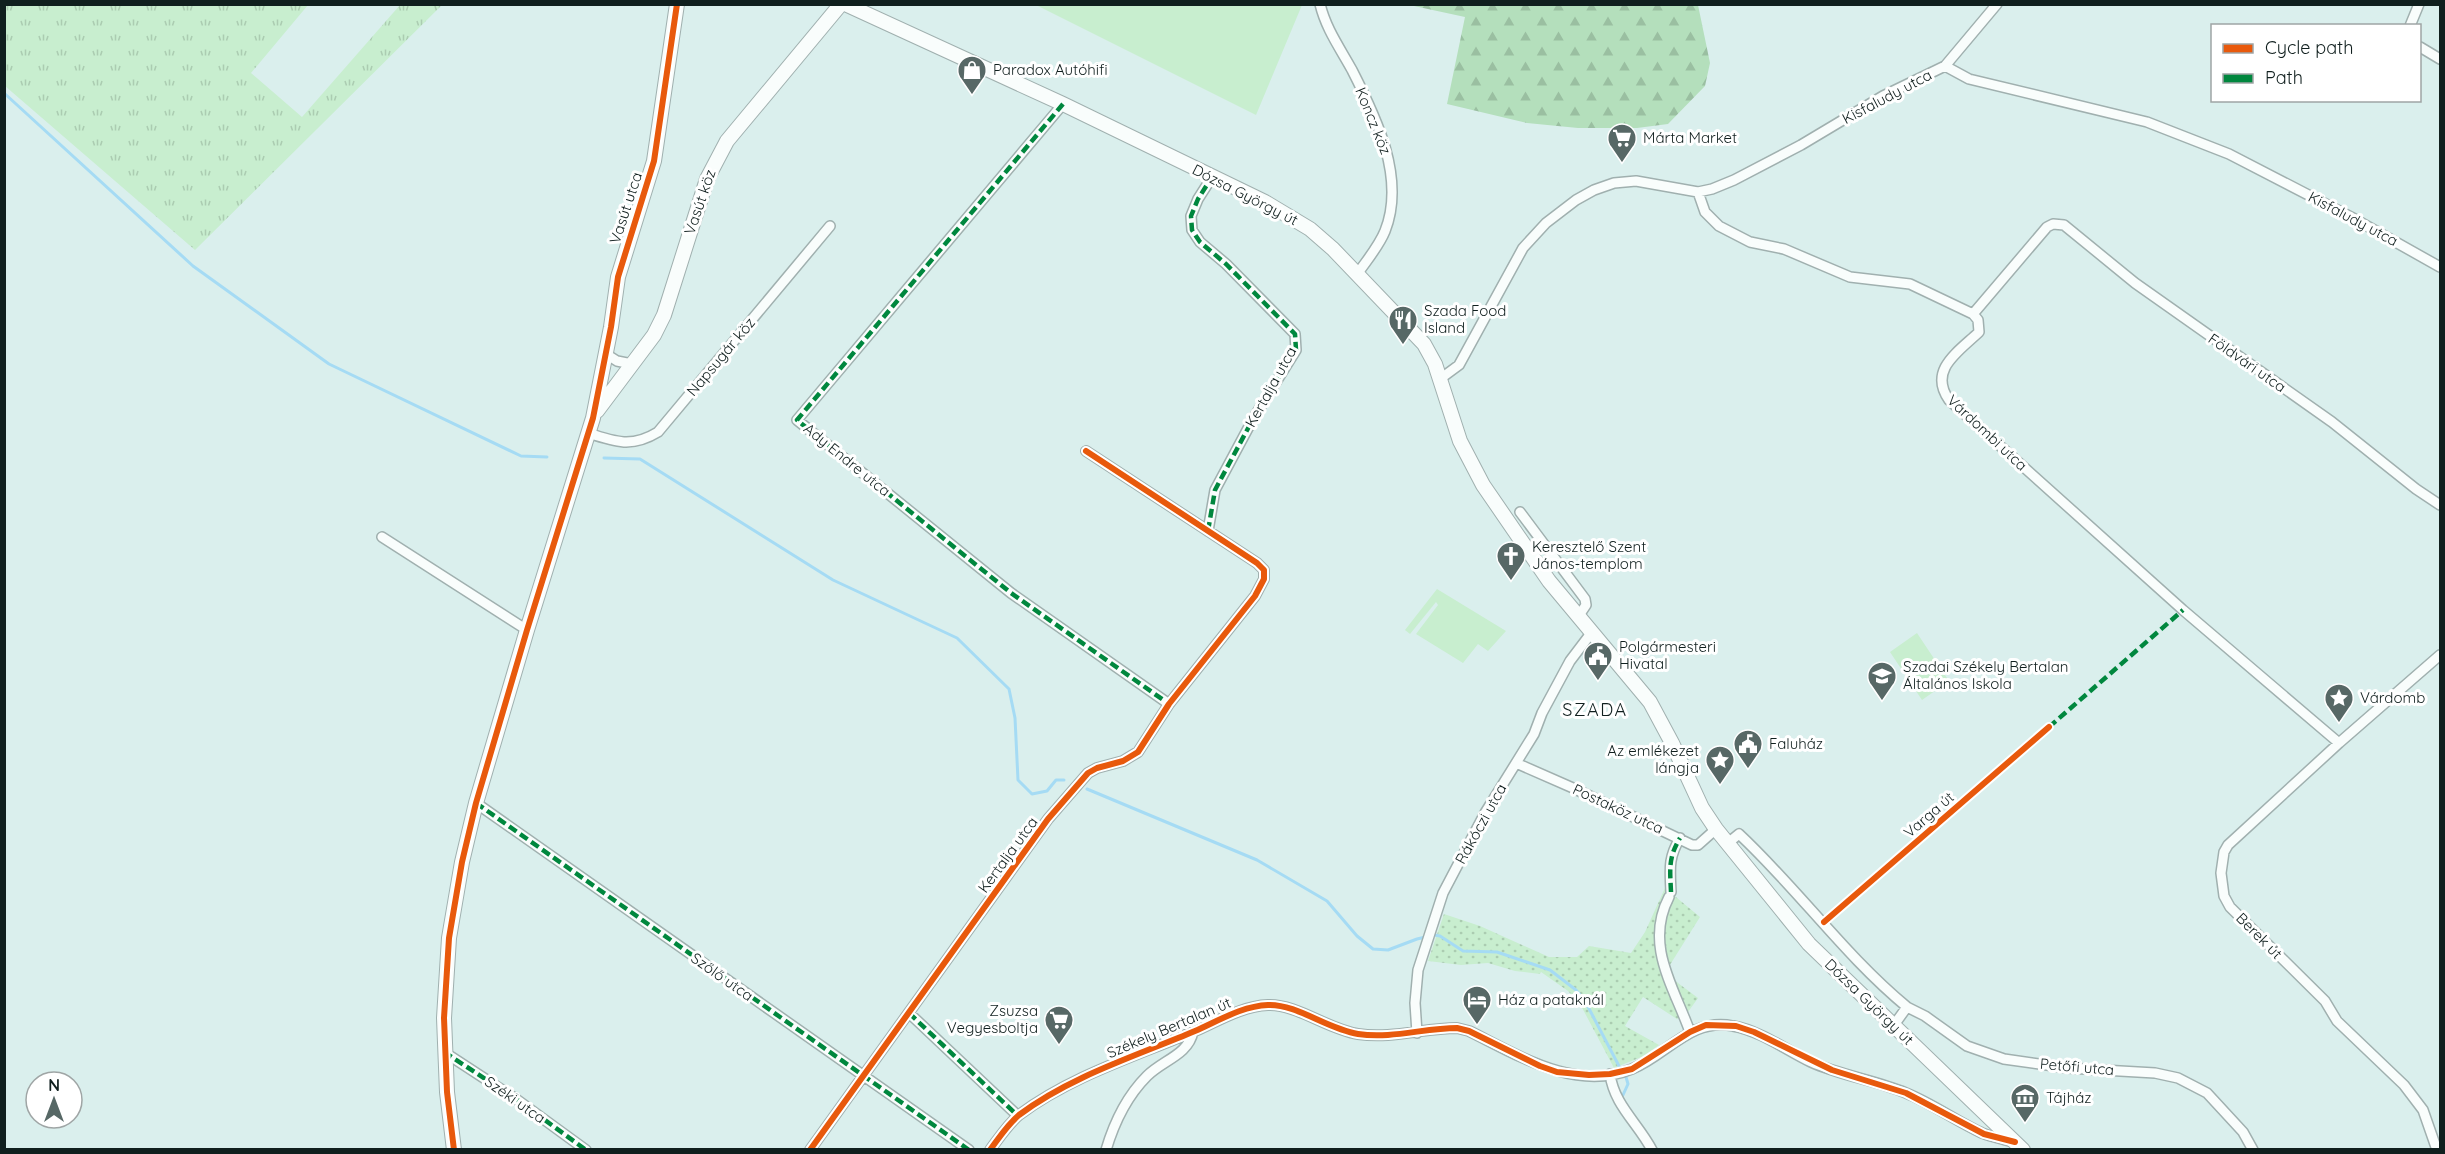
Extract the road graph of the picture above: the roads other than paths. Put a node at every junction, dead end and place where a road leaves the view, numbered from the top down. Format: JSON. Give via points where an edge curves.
{"nodes":[{"id":1,"x":677,"y":4,"type":"edge"},
{"id":2,"x":843,"y":4,"type":"edge"},
{"id":3,"x":1320,"y":4,"type":"edge"},
{"id":4,"x":1997,"y":4,"type":"edge"},
{"id":5,"x":2419,"y":4,"type":"edge"},
{"id":6,"x":2411,"y":24,"type":"edge"},
{"id":7,"x":2421,"y":48,"type":"edge"},
{"id":8,"x":2440,"y":59,"type":"edge"},
{"id":9,"x":1945,"y":66,"type":"junction"},
{"id":10,"x":1063,"y":104,"type":"junction"},
{"id":11,"x":1212,"y":177,"type":"junction"},
{"id":12,"x":1698,"y":192,"type":"junction"},
{"id":13,"x":831,"y":226,"type":"dead end"},
{"id":14,"x":2440,"y":267,"type":"edge"},
{"id":15,"x":1358,"y":273,"type":"junction"},
{"id":16,"x":1973,"y":314,"type":"junction"},
{"id":17,"x":606,"y":354,"type":"junction"},
{"id":18,"x":632,"y":364,"type":"junction"},
{"id":19,"x":1440,"y":380,"type":"junction"},
{"id":20,"x":592,"y":418,"type":"junction"},
{"id":21,"x":588,"y":433,"type":"junction"},
{"id":22,"x":1086,"y":451,"type":"dead end"},
{"id":23,"x":2440,"y":505,"type":"edge"},
{"id":24,"x":1520,"y":512,"type":"dead end"},
{"id":25,"x":1208,"y":531,"type":"junction"},
{"id":26,"x":382,"y":537,"type":"dead end"},
{"id":27,"x":1578,"y":617,"type":"junction"},
{"id":28,"x":526,"y":630,"type":"junction"},
{"id":29,"x":1592,"y":632,"type":"junction"},
{"id":30,"x":2440,"y":655,"type":"edge"},
{"id":31,"x":1169,"y":704,"type":"junction"},
{"id":32,"x":2339,"y":743,"type":"junction"},
{"id":33,"x":1516,"y":764,"type":"junction"},
{"id":34,"x":476,"y":803,"type":"junction"},
{"id":35,"x":1716,"y":828,"type":"junction"},
{"id":36,"x":1680,"y":838,"type":"junction"},
{"id":37,"x":1728,"y":843,"type":"junction"},
{"id":38,"x":1907,"y":1007,"type":"junction"},
{"id":39,"x":909,"y":1013,"type":"junction"},
{"id":40,"x":1894,"y":1025,"type":"junction"},
{"id":41,"x":1193,"y":1032,"type":"junction"},
{"id":42,"x":1690,"y":1032,"type":"junction"},
{"id":43,"x":1417,"y":1033,"type":"junction"},
{"id":44,"x":444,"y":1052,"type":"junction"},
{"id":45,"x":1610,"y":1074,"type":"junction"},
{"id":46,"x":862,"y":1075,"type":"junction"},
{"id":47,"x":1018,"y":1116,"type":"junction"},
{"id":48,"x":2019,"y":1146,"type":"edge"},
{"id":49,"x":454,"y":1149,"type":"edge"},
{"id":50,"x":586,"y":1149,"type":"edge"},
{"id":51,"x":810,"y":1149,"type":"edge"},
{"id":52,"x":969,"y":1149,"type":"edge"},
{"id":53,"x":990,"y":1149,"type":"edge"},
{"id":54,"x":1106,"y":1149,"type":"edge"},
{"id":55,"x":1652,"y":1149,"type":"edge"},
{"id":56,"x":2253,"y":1149,"type":"edge"},
{"id":57,"x":2437,"y":1149,"type":"edge"}],
"edges":[{"from":1,"to":17,"type":"main road","name":"Vasút utca","via":[[654,161],[618,277]]},
{"from":2,"to":10,"type":"main road","name":"Dózsa György út"},
{"from":2,"to":18,"type":"main road","name":"Vasút köz","via":[[716,157],[664,315]]},
{"from":3,"to":15,"type":"street","name":"Koncz köz","via":[[1329,32],[1376,124],[1389,162],[1389,217]]},
{"from":4,"to":9,"type":"street"},
{"from":5,"to":6,"type":"street"},
{"from":7,"to":8,"type":"street"},
{"from":9,"to":12,"type":"street","name":"Kisfaludy utca","via":[[1883,96],[1734,180]]},
{"from":9,"to":14,"type":"street","name":"Kisfaludy utca","via":[[1969,79],[2147,122],[2229,154]]},
{"from":10,"to":11,"type":"main road","name":"Dózsa György út"},
{"from":10,"to":31,"type":"street","name":"Ady Endre utca","via":[[797,420],[1011,593]]},
{"from":11,"to":15,"type":"main road","name":"Dózsa György út","via":[[1310,229]]},
{"from":11,"to":25,"type":"street","name":"Kertalja utca","via":[[1191,216],[1192,230],[1295,334],[1297,341],[1296,350],[1215,490]]},
{"from":12,"to":16,"type":"street","via":[[1705,212],[1719,226],[1750,242],[1784,249],[1850,277],[1910,284]]},
{"from":12,"to":19,"type":"street","name":"Kisfaludy utca","via":[[1636,181],[1594,190],[1576,200],[1546,223],[1523,248],[1459,366]]},
{"from":13,"to":21,"type":"street","name":"Napsugár köz","via":[[658,432],[636,443]]},
{"from":15,"to":19,"type":"main road","name":"Dózsa György út","via":[[1424,344]]},
{"from":16,"to":23,"type":"street","name":"Földvári utca","via":[[2047,227],[2064,225],[2135,283],[2332,422]]},
{"from":16,"to":32,"type":"street","name":"Várdombi utca","via":[[1979,332],[1941,375],[1940,386],[1949,400],[2183,610]]},
{"from":17,"to":18,"type":"street"},
{"from":17,"to":20,"type":"main road","name":"Vasút utca"},
{"from":18,"to":20,"type":"main road","name":"Vasút köz"},
{"from":19,"to":27,"type":"main road","name":"Dózsa György út","via":[[1460,441],[1479,480]]},
{"from":20,"to":21,"type":"main road","name":"Vasút utca"},
{"from":21,"to":28,"type":"main road","name":"Vasút utca"},
{"from":22,"to":25,"type":"street","name":"Kertalja utca"},
{"from":24,"to":27,"type":"street","via":[[1585,598],[1586,604]]},
{"from":25,"to":31,"type":"street","name":"Kertalja utca","via":[[1257,563],[1264,570],[1264,579],[1255,596]]},
{"from":26,"to":28,"type":"street"},
{"from":27,"to":29,"type":"main road","name":"Dózsa György út"},
{"from":28,"to":34,"type":"main road","name":"Vasút utca"},
{"from":29,"to":33,"type":"street","name":"Rákóczi utca","via":[[1570,660]]},
{"from":29,"to":35,"type":"main road","name":"Dózsa György út","via":[[1650,702],[1702,808]]},
{"from":30,"to":32,"type":"street","name":"Berek út"},
{"from":31,"to":39,"type":"street","name":"Kertalja utca","via":[[1138,752],[1088,772],[1056,810]]},
{"from":32,"to":57,"type":"street","name":"Berek út","via":[[2228,845],[2221,861],[2222,885],[2230,907],[2239,917],[2404,1085],[2423,1110]]},
{"from":33,"to":36,"type":"street","name":"Postaköz utca"},
{"from":33,"to":43,"type":"street","name":"Rákóczi utca","via":[[1443,893],[1425,945],[1416,988]]},
{"from":34,"to":44,"type":"main road","name":"Vasút utca","via":[[449,938]]},
{"from":34,"to":46,"type":"street","name":"Szőlő utca"},
{"from":35,"to":36,"type":"street","name":"Postaköz utca","via":[[1695,846]]},
{"from":35,"to":37,"type":"main road","name":"Dózsa György út"},
{"from":36,"to":42,"type":"street","via":[[1672,852],[1670,894],[1660,919],[1662,962]]},
{"from":37,"to":38,"type":"street","name":"Dózsa György út","via":[[1739,834],[1856,961]]},
{"from":37,"to":40,"type":"main road","name":"Dózsa György út","via":[[1809,944]]},
{"from":38,"to":40,"type":"street"},
{"from":38,"to":56,"type":"street","name":"Petőfi utca","via":[[1967,1046],[2004,1059],[2178,1078],[2207,1093],[2243,1132]]},
{"from":39,"to":46,"type":"street","name":"Kertalja utca"},
{"from":39,"to":47,"type":"street"},
{"from":40,"to":48,"type":"main road","name":"Dózsa György út"},
{"from":41,"to":43,"type":"street","name":"Székely Bertalan út","via":[[1248,1008],[1268,1005],[1289,1008],[1357,1034]]},
{"from":41,"to":47,"type":"street","name":"Székely Bertalan út","via":[[1106,1067]]},
{"from":41,"to":54,"type":"street","via":[[1187,1048],[1154,1070],[1136,1090]]},
{"from":42,"to":45,"type":"street","name":"Székely Bertalan út","via":[[1642,1064]]},
{"from":42,"to":48,"type":"street","name":"Székely Bertalan út","via":[[1706,1025],[1736,1026],[1754,1032],[1832,1071],[1905,1093],[1984,1134]]},
{"from":43,"to":45,"type":"street","name":"Székely Bertalan út","via":[[1457,1028],[1557,1072]]},
{"from":44,"to":49,"type":"main road","name":"Vasút utca"},
{"from":44,"to":50,"type":"street","name":"Széki utca"},
{"from":45,"to":55,"type":"street","via":[[1613,1092]]},
{"from":46,"to":51,"type":"street","name":"Kertalja utca"},
{"from":46,"to":52,"type":"street","name":"Szőlő utca"},
{"from":47,"to":53,"type":"street","name":"Székely Bertalan út"}]}
